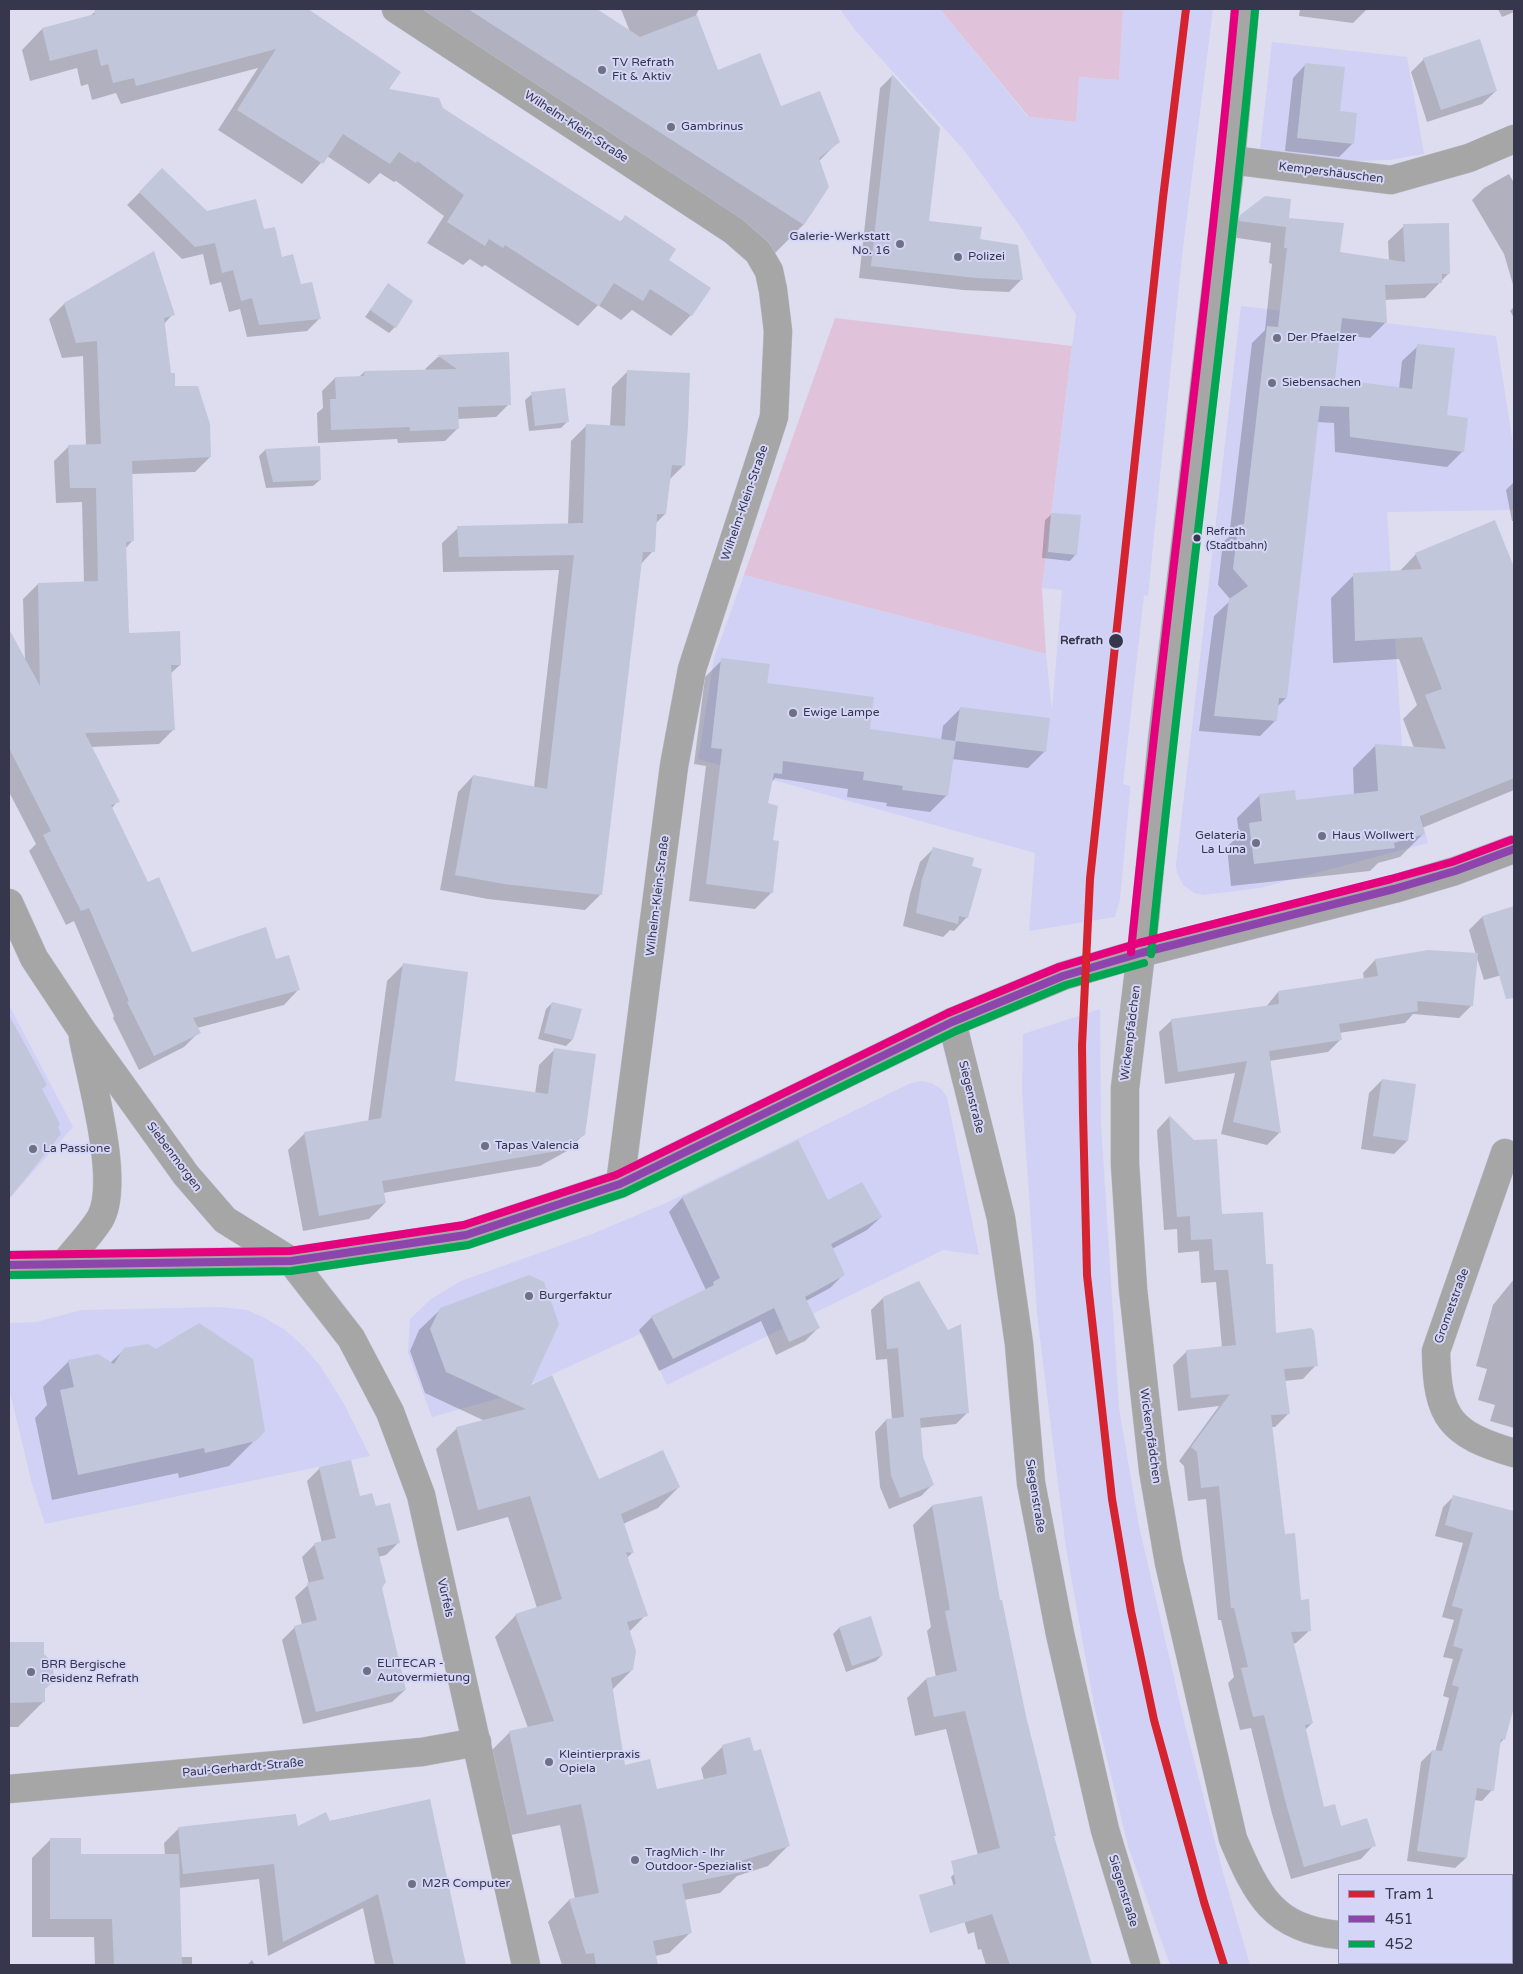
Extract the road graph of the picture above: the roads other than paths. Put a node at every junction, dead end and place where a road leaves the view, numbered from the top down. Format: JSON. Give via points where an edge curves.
{"nodes":[{"id":1,"x":396,"y":9,"type":"edge"},
{"id":2,"x":1245,"y":9,"type":"edge"},
{"id":3,"x":1514,"y":139,"type":"edge"},
{"id":4,"x":1231,"y":160,"type":"junction"},
{"id":5,"x":1514,"y":849,"type":"edge"},
{"id":6,"x":9,"y":903,"type":"edge"},
{"id":7,"x":1141,"y":952,"type":"junction"},
{"id":8,"x":952,"y":1022,"type":"junction"},
{"id":9,"x":81,"y":1029,"type":"junction"},
{"id":10,"x":1505,"y":1153,"type":"dead end"},
{"id":11,"x":620,"y":1184,"type":"junction"},
{"id":12,"x":291,"y":1261,"type":"junction"},
{"id":13,"x":64,"y":1264,"type":"junction"},
{"id":14,"x":9,"y":1265,"type":"edge"},
{"id":15,"x":1514,"y":1453,"type":"edge"},
{"id":16,"x":477,"y":1742,"type":"junction"},
{"id":17,"x":9,"y":1789,"type":"edge"},
{"id":18,"x":1338,"y":1935,"type":"edge"},
{"id":19,"x":526,"y":1965,"type":"edge"},
{"id":20,"x":1146,"y":1965,"type":"edge"}],
"edges":[{"from":1,"to":11,"type":"street","name":"Wilhelm-Klein-Straße","via":[[734,231],[758,252],[769,271],[773,290],[778,331],[774,416],[692,669],[673,775]]},
{"from":2,"to":4,"type":"street","name":"Wickenpfädchen"},
{"from":3,"to":4,"type":"street","name":"Kempershäuschen","via":[[1469,158],[1391,180]]},
{"from":4,"to":7,"type":"street","name":"Wickenpfädchen","via":[[1162,740]]},
{"from":5,"to":7,"type":"main road","via":[[1394,889]]},
{"from":6,"to":9,"type":"street","name":"Siebenmorgen","via":[[34,958]]},
{"from":7,"to":8,"type":"main road","via":[[1064,976]]},
{"from":7,"to":18,"type":"street","name":"Wickenpfädchen","via":[[1125,1088],[1124,1164],[1141,1370],[1169,1563],[1233,1839],[1248,1874],[1265,1901],[1294,1925]]},
{"from":8,"to":11,"type":"main road"},
{"from":8,"to":20,"type":"street","name":"Siegenstraße","via":[[1001,1218],[1019,1344],[1031,1483],[1060,1634],[1105,1830]]},
{"from":9,"to":12,"type":"street","name":"Siebenmorgen","via":[[186,1175],[225,1220]]},
{"from":9,"to":13,"type":"street","name":"Siebenmorgen","via":[[108,1164],[106,1203],[100,1219]]},
{"from":10,"to":15,"type":"street","name":"Grometstraße","via":[[1436,1352],[1436,1383],[1444,1410],[1461,1430],[1481,1443]]},
{"from":11,"to":12,"type":"main road","via":[[466,1235]]},
{"from":12,"to":13,"type":"main road"},
{"from":12,"to":16,"type":"street","name":"Vürfels","via":[[351,1338],[390,1412],[421,1495]]},
{"from":13,"to":14,"type":"main road"},
{"from":16,"to":17,"type":"street","name":"Paul-Gerhardt-Straße","via":[[422,1752]]},
{"from":16,"to":19,"type":"street","name":"Vürfels"}]}
